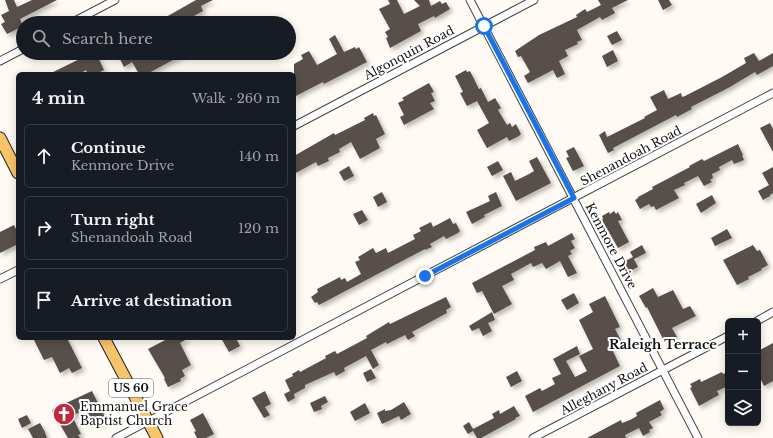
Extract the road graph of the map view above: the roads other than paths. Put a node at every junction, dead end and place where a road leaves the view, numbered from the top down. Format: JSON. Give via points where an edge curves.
{"nodes":[{"id":1,"x":115,"y":0,"type":"edge"},
{"id":2,"x":470,"y":0,"type":"edge"},
{"id":3,"x":534,"y":0,"type":"edge"},
{"id":4,"x":84,"y":16,"type":"edge"},
{"id":5,"x":484,"y":26,"type":"junction"},
{"id":6,"x":16,"y":53,"type":"edge"},
{"id":7,"x":0,"y":61,"type":"edge"},
{"id":8,"x":773,"y":93,"type":"edge"},
{"id":9,"x":296,"y":125,"type":"edge"},
{"id":10,"x":0,"y":138,"type":"edge"},
{"id":11,"x":16,"y":169,"type":"edge"},
{"id":12,"x":574,"y":198,"type":"junction"},
{"id":13,"x":16,"y":271,"type":"edge"},
{"id":14,"x":0,"y":279,"type":"edge"},
{"id":15,"x":773,"y":312,"type":"edge"},
{"id":16,"x":761,"y":319,"type":"edge"},
{"id":17,"x":725,"y":338,"type":"edge"},
{"id":18,"x":105,"y":340,"type":"edge"},
{"id":19,"x":663,"y":370,"type":"junction"},
{"id":20,"x":148,"y":421,"type":"junction"},
{"id":21,"x":116,"y":438,"type":"edge"},
{"id":22,"x":157,"y":438,"type":"edge"},
{"id":23,"x":533,"y":438,"type":"edge"},
{"id":24,"x":698,"y":438,"type":"edge"}],
"edges":[{"from":1,"to":4,"type":"street"},
{"from":2,"to":5,"type":"street","name":"Kenmore Drive"},
{"from":3,"to":5,"type":"street","name":"Algonquin Road"},
{"from":5,"to":9,"type":"street","name":"Algonquin Road"},
{"from":5,"to":12,"type":"street","name":"Kenmore Drive"},
{"from":6,"to":7,"type":"street"},
{"from":8,"to":12,"type":"street","name":"Shenandoah Road"},
{"from":10,"to":11,"type":"main road"},
{"from":12,"to":19,"type":"street","name":"Kenmore Drive"},
{"from":12,"to":20,"type":"street","name":"Shenandoah Road"},
{"from":13,"to":14,"type":"street"},
{"from":15,"to":16,"type":"street"},
{"from":17,"to":19,"type":"street","name":"Alleghany Road"},
{"from":18,"to":20,"type":"main road","number":"US 60"},
{"from":19,"to":23,"type":"street","name":"Alleghany Road"},
{"from":19,"to":24,"type":"street","name":"Kenmore Drive"},
{"from":20,"to":21,"type":"street","name":"Shenandoah Road"},
{"from":20,"to":22,"type":"main road","number":"US 60"}]}
